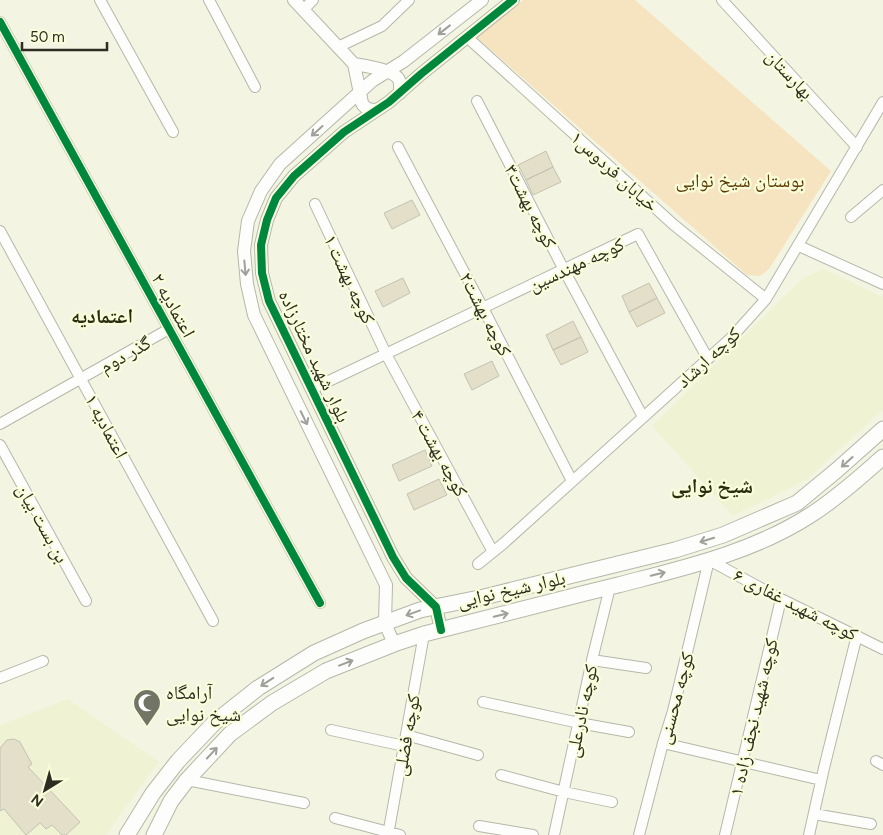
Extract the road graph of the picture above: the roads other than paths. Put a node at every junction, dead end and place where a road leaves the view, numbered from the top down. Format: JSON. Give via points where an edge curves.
{"nodes":[{"id":1,"x":100,"y":0,"type":"edge"},
{"id":2,"x":210,"y":0,"type":"edge"},
{"id":3,"x":313,"y":0,"type":"edge"},
{"id":4,"x":409,"y":0,"type":"edge"},
{"id":5,"x":482,"y":0,"type":"edge"},
{"id":6,"x":513,"y":0,"type":"edge"},
{"id":7,"x":722,"y":0,"type":"edge"},
{"id":8,"x":298,"y":5,"type":"edge"},
{"id":9,"x":0,"y":22,"type":"edge"},
{"id":10,"x":467,"y":37,"type":"junction"},
{"id":11,"x":338,"y":47,"type":"junction"},
{"id":12,"x":354,"y":64,"type":"junction"},
{"id":13,"x":388,"y":72,"type":"junction"},
{"id":14,"x":255,"y":87,"type":"dead end"},
{"id":15,"x":360,"y":92,"type":"junction"},
{"id":16,"x":400,"y":93,"type":"junction"},
{"id":17,"x":477,"y":101,"type":"dead end"},
{"id":18,"x":883,"y":102,"type":"edge"},
{"id":19,"x":377,"y":110,"type":"junction"},
{"id":20,"x":173,"y":132,"type":"dead end"},
{"id":21,"x":398,"y":146,"type":"dead end"},
{"id":22,"x":858,"y":147,"type":"junction"},
{"id":23,"x":883,"y":190,"type":"edge"},
{"id":24,"x":315,"y":204,"type":"dead end"},
{"id":25,"x":851,"y":217,"type":"dead end"},
{"id":26,"x":0,"y":230,"type":"edge"},
{"id":27,"x":799,"y":246,"type":"junction"},
{"id":28,"x":564,"y":270,"type":"junction"},
{"id":29,"x":883,"y":284,"type":"edge"},
{"id":30,"x":766,"y":300,"type":"junction"},
{"id":31,"x":483,"y":308,"type":"junction"},
{"id":32,"x":168,"y":330,"type":"junction"},
{"id":33,"x":386,"y":354,"type":"junction"},
{"id":34,"x":708,"y":359,"type":"junction"},
{"id":35,"x":81,"y":379,"type":"junction"},
{"id":36,"x":312,"y":389,"type":"junction"},
{"id":37,"x":643,"y":416,"type":"junction"},
{"id":38,"x":0,"y":424,"type":"edge"},
{"id":39,"x":883,"y":429,"type":"edge"},
{"id":40,"x":0,"y":445,"type":"edge"},
{"id":41,"x":881,"y":463,"type":"edge"},
{"id":42,"x":572,"y":481,"type":"junction"},
{"id":43,"x":494,"y":552,"type":"junction"},
{"id":44,"x":709,"y":560,"type":"junction"},
{"id":45,"x":478,"y":564,"type":"dead end"},
{"id":46,"x":610,"y":587,"type":"junction"},
{"id":47,"x":781,"y":598,"type":"junction"},
{"id":48,"x":86,"y":601,"type":"dead end"},
{"id":49,"x":320,"y":603,"type":"dead end"},
{"id":50,"x":436,"y":607,"type":"junction"},
{"id":51,"x":213,"y":622,"type":"dead end"},
{"id":52,"x":385,"y":623,"type":"junction"},
{"id":53,"x":441,"y":630,"type":"junction"},
{"id":54,"x":424,"y":634,"type":"junction"},
{"id":55,"x":857,"y":635,"type":"junction"},
{"id":56,"x":394,"y":644,"type":"junction"},
{"id":57,"x":883,"y":649,"type":"edge"},
{"id":58,"x":592,"y":660,"type":"junction"},
{"id":59,"x":43,"y":661,"type":"dead end"},
{"id":60,"x":646,"y":668,"type":"dead end"},
{"id":61,"x":0,"y":678,"type":"edge"},
{"id":62,"x":483,"y":702,"type":"dead end"},
{"id":63,"x":579,"y":723,"type":"junction"},
{"id":64,"x":331,"y":730,"type":"dead end"},
{"id":65,"x":630,"y":732,"type":"dead end"},
{"id":66,"x":405,"y":740,"type":"junction"},
{"id":67,"x":663,"y":743,"type":"junction"},
{"id":68,"x":478,"y":755,"type":"dead end"},
{"id":69,"x":741,"y":762,"type":"junction"},
{"id":70,"x":501,"y":775,"type":"dead end"},
{"id":71,"x":187,"y":780,"type":"junction"},
{"id":72,"x":821,"y":780,"type":"junction"},
{"id":73,"x":564,"y":792,"type":"junction"},
{"id":74,"x":612,"y":802,"type":"dead end"},
{"id":75,"x":304,"y":803,"type":"dead end"},
{"id":76,"x":814,"y":814,"type":"junction"},
{"id":77,"x":335,"y":818,"type":"dead end"},
{"id":78,"x":870,"y":824,"type":"dead end"},
{"id":79,"x":479,"y":826,"type":"dead end"},
{"id":80,"x":388,"y":834,"type":"edge"},
{"id":81,"x":127,"y":835,"type":"edge"},
{"id":82,"x":154,"y":835,"type":"edge"},
{"id":83,"x":400,"y":835,"type":"edge"},
{"id":84,"x":533,"y":835,"type":"edge"},
{"id":85,"x":554,"y":835,"type":"edge"},
{"id":86,"x":639,"y":835,"type":"edge"},
{"id":87,"x":725,"y":835,"type":"edge"},
{"id":88,"x":809,"y":835,"type":"edge"}],
"edges":[{"from":1,"to":20,"type":"street"},
{"from":2,"to":14,"type":"street"},
{"from":3,"to":8,"type":"street"},
{"from":4,"to":11,"type":"street","via":[[382,26]]},
{"from":5,"to":13,"type":"street","name":"بلوار شهید مختارزاده","one_way":true},
{"from":6,"to":10,"type":"street","name":"بلوار شهید مختارزاده"},
{"from":7,"to":22,"type":"street","name":"بهارستان"},
{"from":8,"to":11,"type":"street"},
{"from":9,"to":32,"type":"street","name":"اعتمادیه ۲"},
{"from":10,"to":16,"type":"street","name":"بلوار شهید مختارزاده"},
{"from":10,"to":30,"type":"street","name":"خیابان فردوس۱","via":[[674,225]]},
{"from":11,"to":12,"type":"street"},
{"from":12,"to":13,"type":"street"},
{"from":12,"to":15,"type":"street"},
{"from":13,"to":15,"type":"street","name":"بلوار شهید مختارزاده"},
{"from":13,"to":16,"type":"street","via":[[399,78]]},
{"from":15,"to":19,"type":"street","via":[[364,107]]},
{"from":15,"to":52,"type":"street","name":"بلوار شهید مختارزاده","one_way":true,"via":[[280,164],[270,177],[248,221],[244,251],[254,315],[386,584]]},
{"from":16,"to":19,"type":"street","name":"بلوار شهید مختارزاده"},
{"from":17,"to":28,"type":"street","name":"کوچه بهشت۳"},
{"from":18,"to":22,"type":"street","name":"کوچه ارشاد"},
{"from":19,"to":36,"type":"street","name":"بلوار شهید مختارزاده","via":[[344,132],[294,176],[276,198],[261,245],[262,273],[270,301]]},
{"from":21,"to":31,"type":"street","name":"کوچه بهشت۲"},
{"from":22,"to":27,"type":"street","name":"کوچه ارشاد"},
{"from":23,"to":25,"type":"street"},
{"from":24,"to":33,"type":"street","name":"کوچه بهشت ۱"},
{"from":26,"to":35,"type":"street","name":"اعتمادیه ۱"},
{"from":27,"to":29,"type":"street"},
{"from":27,"to":30,"type":"street","name":"کوچه ارشاد"},
{"from":28,"to":31,"type":"street","name":"کوچه مهندسین"},
{"from":28,"to":34,"type":"street","name":"کوچه مهندسین","via":[[638,234]]},
{"from":28,"to":37,"type":"street","name":"کوچه بهشت۳"},
{"from":30,"to":34,"type":"street","name":"کوچه ارشاد"},
{"from":31,"to":33,"type":"street","name":"کوچه مهندسین"},
{"from":31,"to":42,"type":"street","name":"کوچه بهشت۲"},
{"from":32,"to":35,"type":"street","name":"گذر دوم"},
{"from":32,"to":49,"type":"street","name":"اعتمادیه ۲"},
{"from":33,"to":36,"type":"street","name":"کوچه مهندسین"},
{"from":33,"to":43,"type":"street","name":"کوچه بهشت ۴"},
{"from":34,"to":37,"type":"street","name":"کوچه ارشاد"},
{"from":35,"to":38,"type":"street","name":"گذر دوم"},
{"from":35,"to":51,"type":"street","name":"اعتمادیه ۱"},
{"from":36,"to":50,"type":"street","name":"بلوار شهید مختارزاده","via":[[393,557],[406,578]]},
{"from":37,"to":42,"type":"street","name":"کوچه ارشاد"},
{"from":39,"to":50,"type":"main road","name":"بلوار شیخ نوایی","one_way":true,"via":[[797,503],[723,535],[676,550]]},
{"from":40,"to":48,"type":"street","name":"بن بست بیان"},
{"from":41,"to":44,"type":"main road","name":"بلوار شیخ نوایی","via":[[810,516],[735,552]]},
{"from":42,"to":43,"type":"street","name":"کوچه ارشاد"},
{"from":43,"to":45,"type":"street","name":"کوچه ارشاد"},
{"from":46,"to":44,"type":"main road","name":"بلوار شیخ نوایی","one_way":true},
{"from":44,"to":47,"type":"street","name":"کوچه شهید غفاری ۶"},
{"from":44,"to":67,"type":"street","name":"کوچه محسنی"},
{"from":53,"to":46,"type":"main road","name":"بلوار شیخ نوایی","one_way":true},
{"from":46,"to":58,"type":"street","name":"کوچه نادرعلی"},
{"from":47,"to":55,"type":"street","name":"کوچه شهید غفاری ۶"},
{"from":47,"to":69,"type":"street","name":"کوچه شهید نجف زاده ۱"},
{"from":50,"to":52,"type":"main road","name":"بلوار شیخ نوایی","one_way":true},
{"from":50,"to":53,"type":"street"},
{"from":52,"to":56,"type":"street","name":"بلوار شهید مختارزاده"},
{"from":52,"to":81,"type":"main road","name":"بلوار شیخ نوایی","one_way":true,"via":[[314,653],[258,688],[215,722],[153,793]]},
{"from":53,"to":54,"type":"main road","name":"بلوار شیخ نوایی"},
{"from":54,"to":56,"type":"main road","name":"بلوار شیخ نوایی"},
{"from":54,"to":66,"type":"street","name":"کوچه فضلی"},
{"from":55,"to":57,"type":"street","name":"کوچه شهید غفاری ۶"},
{"from":55,"to":72,"type":"street"},
{"from":71,"to":56,"type":"main road","name":"بلوار شیخ نوایی","one_way":true,"via":[[230,734],[272,703],[326,671]]},
{"from":58,"to":60,"type":"street"},
{"from":58,"to":63,"type":"street","name":"کوچه نادرعلی"},
{"from":59,"to":61,"type":"street"},
{"from":62,"to":63,"type":"street"},
{"from":63,"to":65,"type":"street"},
{"from":63,"to":73,"type":"street","name":"کوچه نادرعلی"},
{"from":64,"to":66,"type":"street"},
{"from":66,"to":68,"type":"street"},
{"from":66,"to":80,"type":"street","name":"کوچه فضلی"},
{"from":67,"to":69,"type":"street"},
{"from":67,"to":86,"type":"street","name":"کوچه محسنی"},
{"from":69,"to":72,"type":"street"},
{"from":69,"to":87,"type":"street","name":"کوچه شهید نجف زاده ۱"},
{"from":70,"to":73,"type":"street"},
{"from":71,"to":75,"type":"street"},
{"from":71,"to":82,"type":"main road","name":"بلوار شیخ نوایی"},
{"from":72,"to":76,"type":"street"},
{"from":73,"to":74,"type":"street"},
{"from":73,"to":85,"type":"street","name":"کوچه نادرعلی"},
{"from":76,"to":78,"type":"street"},
{"from":76,"to":88,"type":"street"},
{"from":77,"to":80,"type":"street"},
{"from":79,"to":84,"type":"street"},
{"from":80,"to":83,"type":"street"}]}
